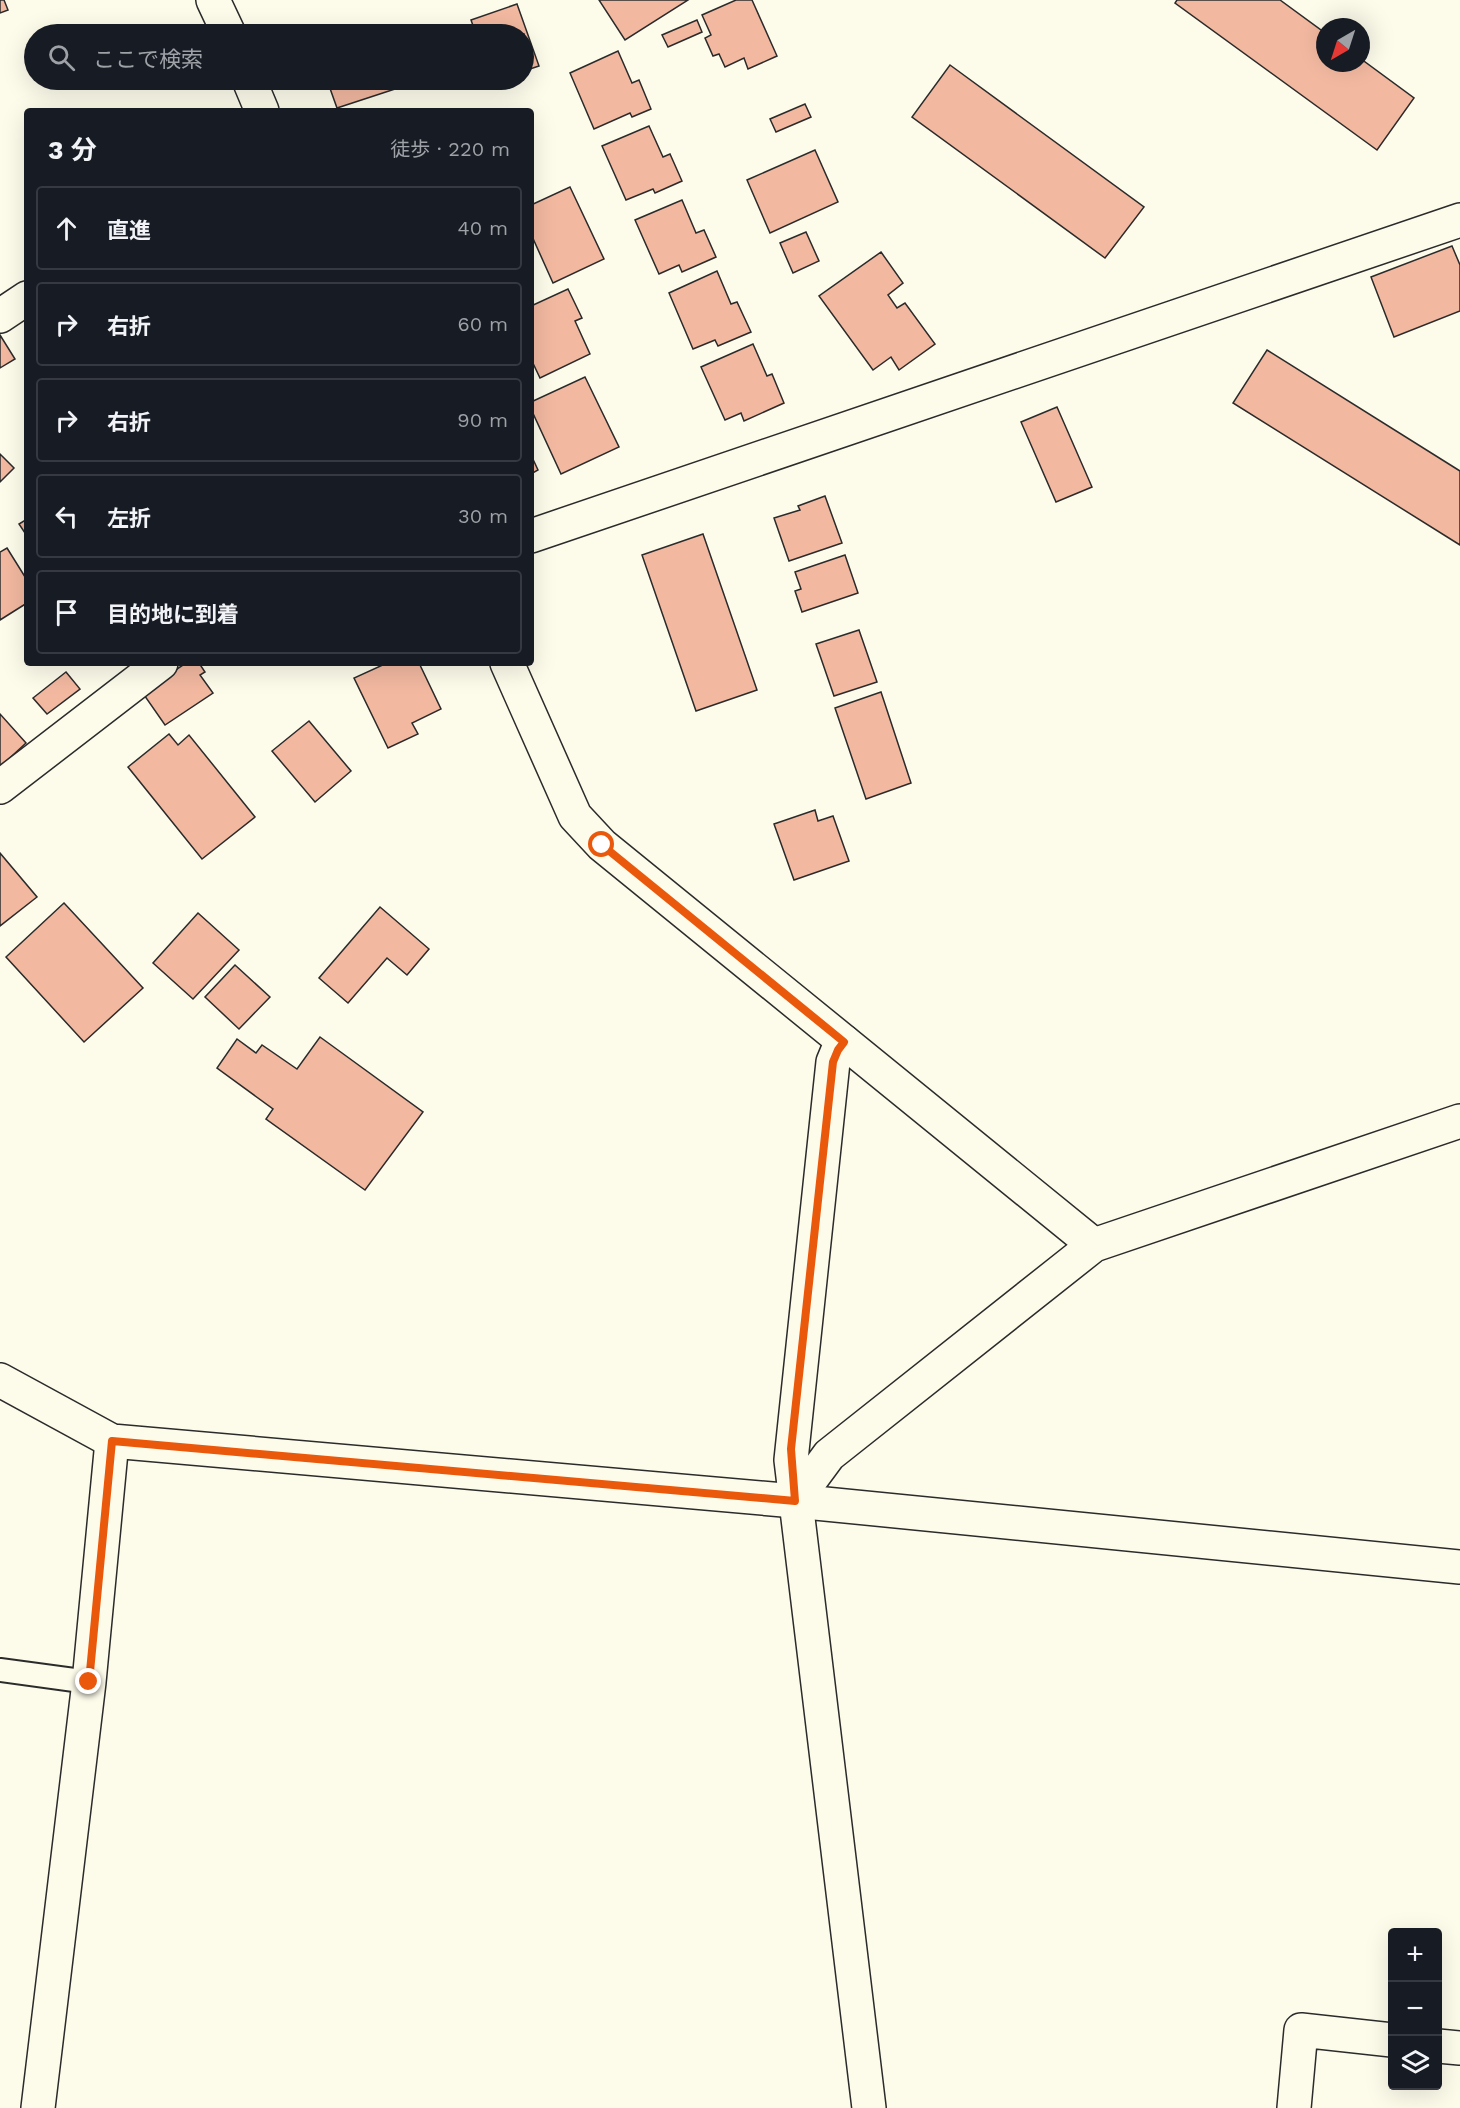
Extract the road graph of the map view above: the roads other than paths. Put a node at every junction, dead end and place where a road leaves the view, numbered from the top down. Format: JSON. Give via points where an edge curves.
{"nodes":[{"id":1,"x":213,"y":0,"type":"edge"},
{"id":2,"x":224,"y":24,"type":"edge"},
{"id":3,"x":253,"y":90,"type":"edge"},
{"id":4,"x":261,"y":108,"type":"edge"},
{"id":5,"x":1460,"y":220,"type":"edge"},
{"id":6,"x":24,"y":299,"type":"edge"},
{"id":7,"x":0,"y":316,"type":"edge"},
{"id":8,"x":534,"y":535,"type":"edge"},
{"id":9,"x":157,"y":666,"type":"edge"},
{"id":10,"x":508,"y":666,"type":"edge"},
{"id":11,"x":0,"y":787,"type":"edge"},
{"id":12,"x":844,"y":1042,"type":"junction"},
{"id":13,"x":1460,"y":1121,"type":"edge"},
{"id":14,"x":1094,"y":1245,"type":"junction"},
{"id":15,"x":0,"y":1380,"type":"edge"},
{"id":16,"x":112,"y":1441,"type":"junction"},
{"id":17,"x":795,"y":1501,"type":"junction"},
{"id":18,"x":1460,"y":1567,"type":"edge"},
{"id":19,"x":0,"y":1670,"type":"edge"},
{"id":20,"x":89,"y":1682,"type":"junction"},
{"id":21,"x":1388,"y":2040,"type":"edge"},
{"id":22,"x":1442,"y":2046,"type":"edge"},
{"id":23,"x":1460,"y":2048,"type":"edge"},
{"id":24,"x":38,"y":2108,"type":"edge"},
{"id":25,"x":869,"y":2108,"type":"edge"},
{"id":26,"x":1294,"y":2108,"type":"edge"}],
"edges":[{"from":1,"to":2,"type":"street"},
{"from":3,"to":4,"type":"street"},
{"from":5,"to":8,"type":"street"},
{"from":6,"to":7,"type":"street"},
{"from":9,"to":11,"type":"street"},
{"from":10,"to":12,"type":"street","via":[[575,816],[602,845]]},
{"from":12,"to":14,"type":"street"},
{"from":12,"to":17,"type":"street","via":[[833,1062],[792,1438]]},
{"from":13,"to":14,"type":"street"},
{"from":14,"to":17,"type":"street","via":[[829,1455]]},
{"from":15,"to":16,"type":"street"},
{"from":16,"to":17,"type":"street"},
{"from":16,"to":20,"type":"street"},
{"from":17,"to":18,"type":"street"},
{"from":17,"to":25,"type":"street"},
{"from":19,"to":20,"type":"lane"},
{"from":20,"to":24,"type":"street"},
{"from":21,"to":26,"type":"street","via":[[1301,2030]]},
{"from":22,"to":23,"type":"street"}]}
